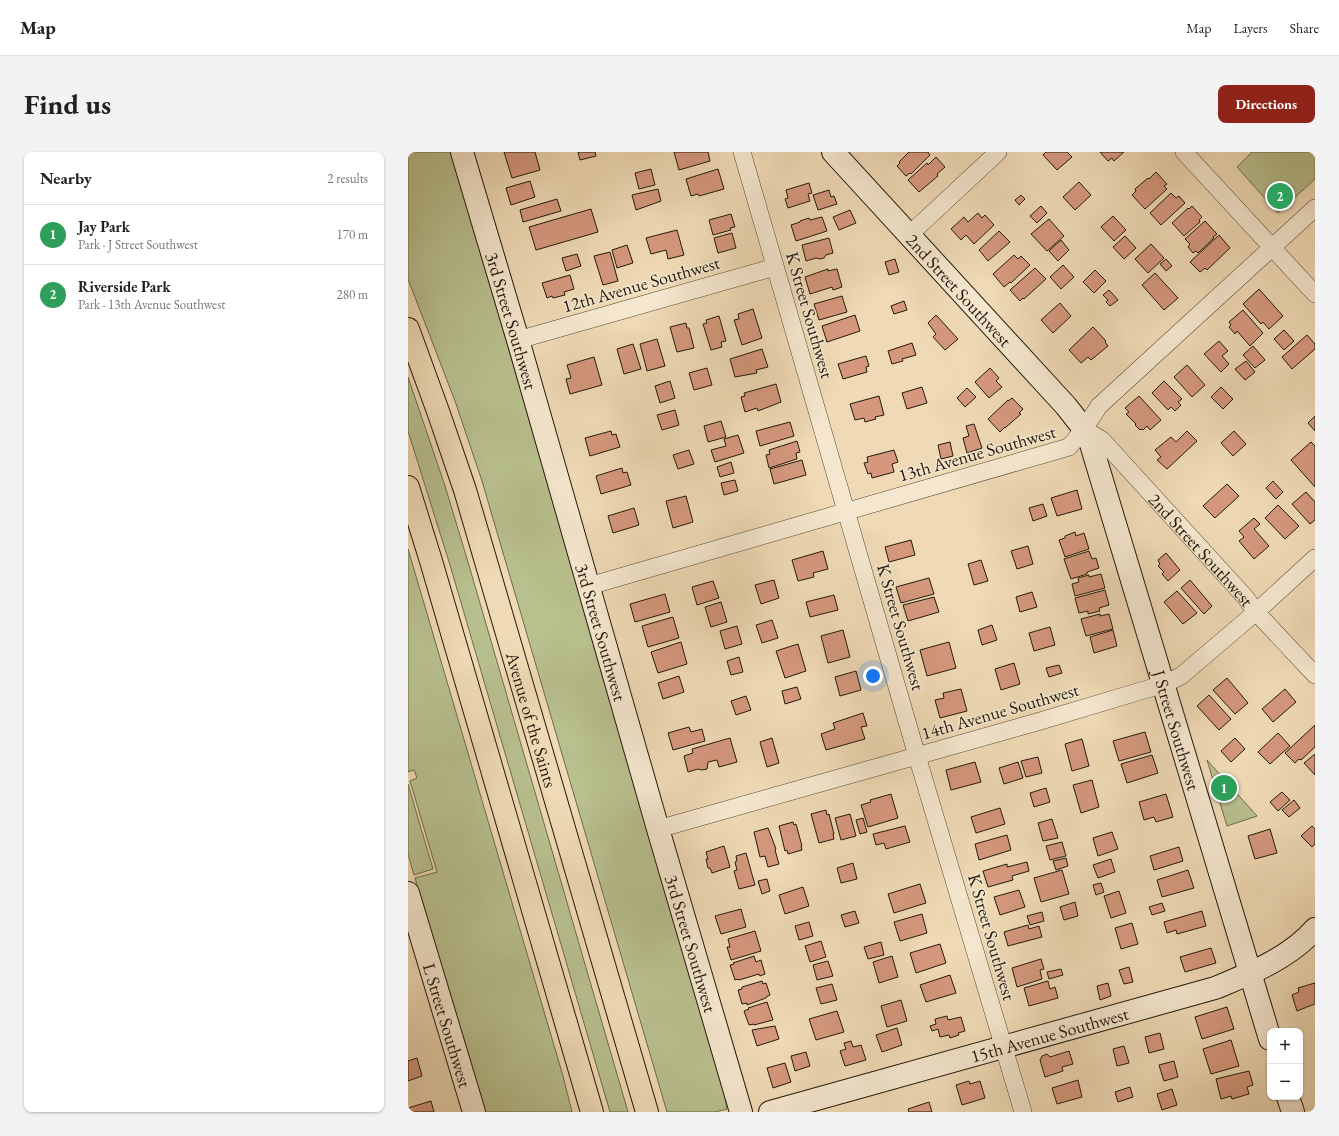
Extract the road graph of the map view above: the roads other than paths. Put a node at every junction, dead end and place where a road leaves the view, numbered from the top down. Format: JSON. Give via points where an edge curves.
{"nodes":[{"id":1,"x":462,"y":152,"type":"edge"},
{"id":2,"x":742,"y":152,"type":"edge"},
{"id":3,"x":833,"y":152,"type":"edge"},
{"id":4,"x":998,"y":152,"type":"edge"},
{"id":5,"x":1184,"y":152,"type":"edge"},
{"id":6,"x":1315,"y":208,"type":"edge"},
{"id":7,"x":909,"y":235,"type":"junction"},
{"id":8,"x":1272,"y":247,"type":"junction"},
{"id":9,"x":775,"y":267,"type":"junction"},
{"id":10,"x":1315,"y":294,"type":"edge"},
{"id":11,"x":408,"y":329,"type":"edge"},
{"id":12,"x":518,"y":340,"type":"junction"},
{"id":13,"x":1087,"y":436,"type":"junction"},
{"id":14,"x":408,"y":487,"type":"edge"},
{"id":15,"x":847,"y":512,"type":"junction"},
{"id":16,"x":1315,"y":558,"type":"edge"},
{"id":17,"x":589,"y":586,"type":"junction"},
{"id":18,"x":1256,"y":612,"type":"junction"},
{"id":19,"x":1315,"y":675,"type":"edge"},
{"id":20,"x":1164,"y":684,"type":"junction"},
{"id":21,"x":917,"y":756,"type":"junction"},
{"id":22,"x":658,"y":829,"type":"junction"},
{"id":23,"x":409,"y":899,"type":"edge"},
{"id":24,"x":1315,"y":929,"type":"edge"},
{"id":25,"x":1250,"y":974,"type":"junction"},
{"id":26,"x":1267,"y":1029,"type":"edge"},
{"id":27,"x":1004,"y":1047,"type":"junction"},
{"id":28,"x":1289,"y":1100,"type":"edge"},
{"id":29,"x":645,"y":1107,"type":"edge"},
{"id":30,"x":474,"y":1112,"type":"edge"},
{"id":31,"x":592,"y":1112,"type":"edge"},
{"id":32,"x":741,"y":1112,"type":"edge"},
{"id":33,"x":770,"y":1112,"type":"edge"},
{"id":34,"x":1023,"y":1112,"type":"edge"},
{"id":35,"x":1292,"y":1112,"type":"edge"}],
"edges":[{"from":1,"to":12,"type":"street","name":"3rd Street Southwest"},
{"from":2,"to":9,"type":"street","name":"K Street Southwest"},
{"from":3,"to":7,"type":"street","name":"2nd Street Southwest"},
{"from":4,"to":7,"type":"street"},
{"from":5,"to":8,"type":"street"},
{"from":6,"to":8,"type":"street","name":"13th Avenue Southwest"},
{"from":7,"to":13,"type":"street","name":"2nd Street Southwest","via":[[1061,400]]},
{"from":8,"to":10,"type":"street"},
{"from":8,"to":13,"type":"street","name":"13th Avenue Southwest","via":[[1099,406]]},
{"from":9,"to":12,"type":"street","name":"12th Avenue Southwest"},
{"from":9,"to":15,"type":"street","name":"K Street Southwest"},
{"from":11,"to":29,"type":"highway","name":"Avenue of the Saints","via":[[469,504]]},
{"from":12,"to":17,"type":"street","name":"3rd Street Southwest"},
{"from":13,"to":15,"type":"street","name":"13th Avenue Southwest","via":[[1069,448]]},
{"from":13,"to":18,"type":"street","name":"2nd Street Southwest","via":[[1102,440]]},
{"from":13,"to":20,"type":"street","name":"J Street Southwest"},
{"from":14,"to":31,"type":"highway"},
{"from":15,"to":17,"type":"street","name":"13th Avenue Southwest"},
{"from":15,"to":21,"type":"street","name":"K Street Southwest"},
{"from":16,"to":18,"type":"street","name":"14th Avenue Southwest"},
{"from":17,"to":22,"type":"street","name":"3rd Street Southwest"},
{"from":18,"to":19,"type":"street","name":"2nd Street Southwest"},
{"from":18,"to":20,"type":"street","name":"14th Avenue Southwest","via":[[1181,676]]},
{"from":20,"to":21,"type":"street","name":"14th Avenue Southwest"},
{"from":20,"to":25,"type":"street","name":"J Street Southwest"},
{"from":21,"to":22,"type":"street","name":"14th Avenue Southwest"},
{"from":21,"to":27,"type":"street","name":"K Street Southwest"},
{"from":22,"to":32,"type":"street","name":"3rd Street Southwest"},
{"from":23,"to":30,"type":"street","name":"L Street Southwest"},
{"from":24,"to":25,"type":"street","name":"15th Avenue Southwest","via":[[1281,958]]},
{"from":25,"to":26,"type":"street","name":"J Street Southwest"},
{"from":25,"to":27,"type":"street","name":"15th Avenue Southwest","via":[[1214,988]]},
{"from":27,"to":33,"type":"street","name":"15th Avenue Southwest"},
{"from":27,"to":34,"type":"street","name":"K Street Southwest"},
{"from":28,"to":35,"type":"street"}]}
